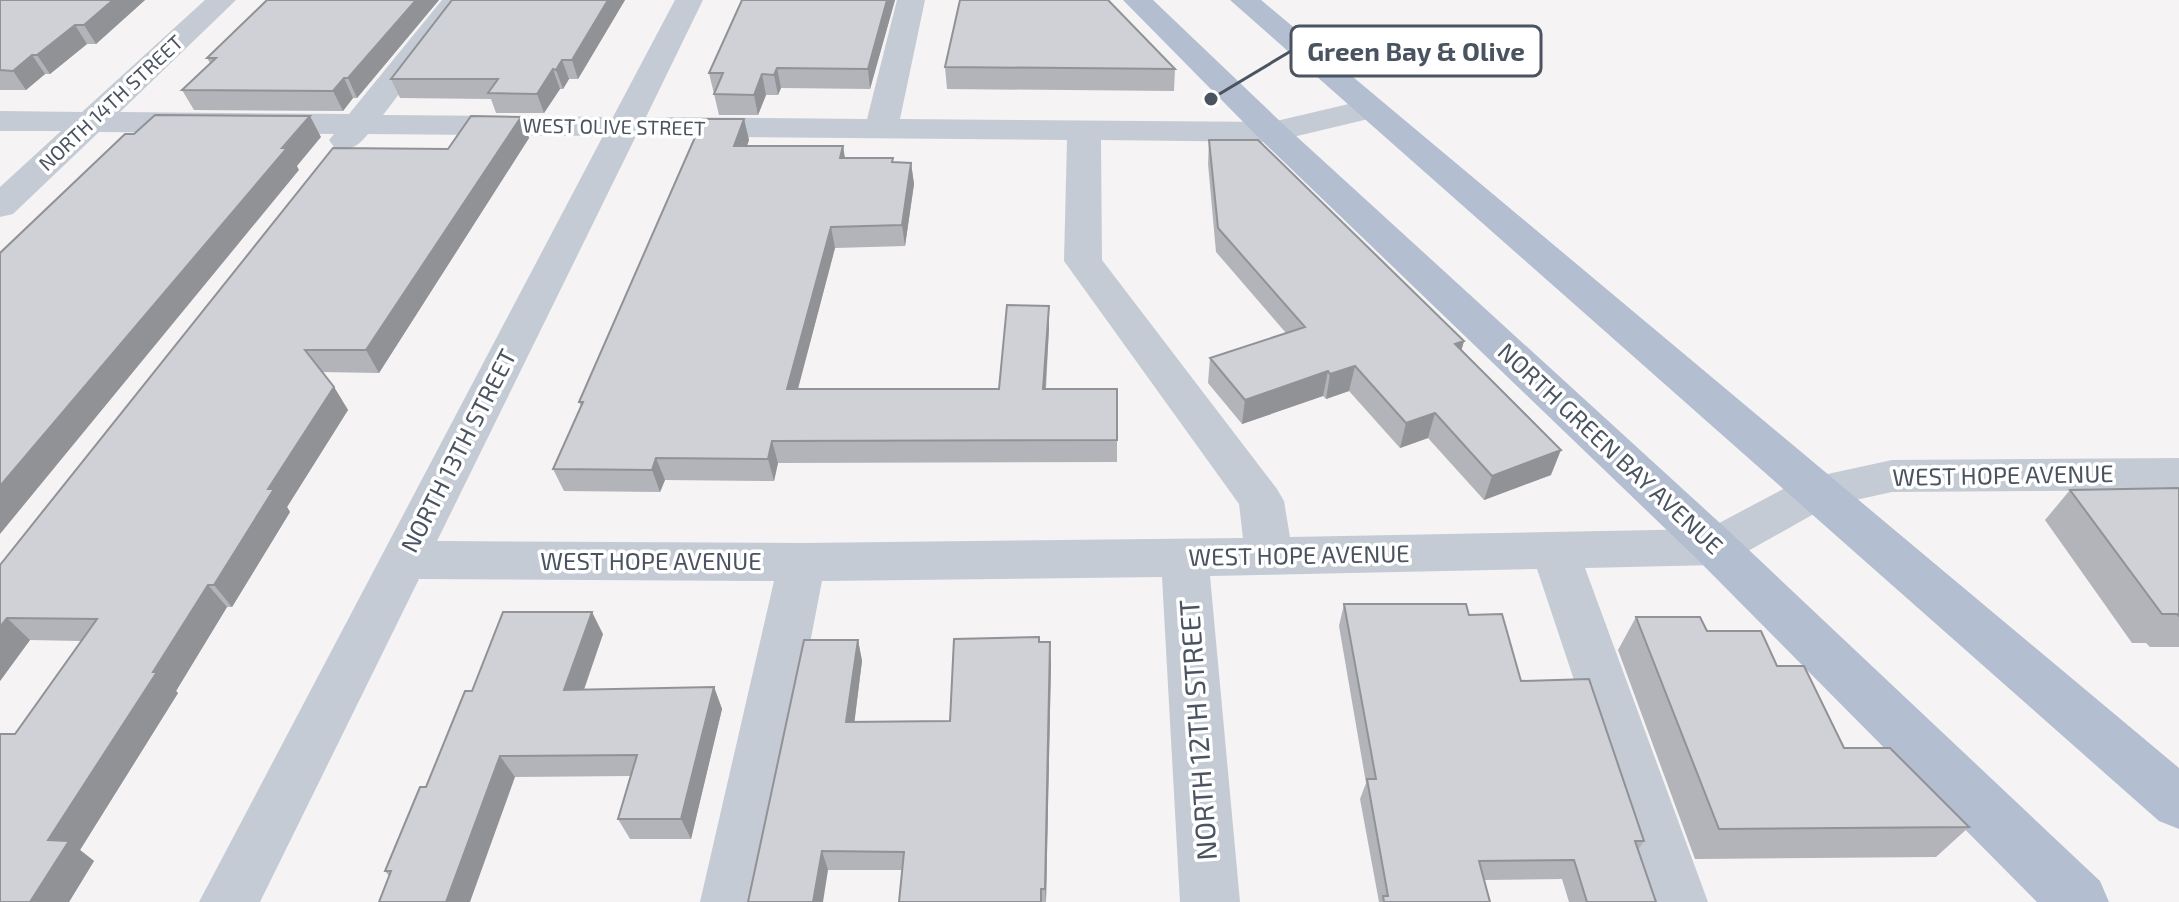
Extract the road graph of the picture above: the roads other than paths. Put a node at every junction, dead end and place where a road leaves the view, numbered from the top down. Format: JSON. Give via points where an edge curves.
{"nodes":[{"id":1,"x":222,"y":0,"type":"edge"},
{"id":2,"x":457,"y":0,"type":"edge"},
{"id":3,"x":689,"y":0,"type":"edge"},
{"id":4,"x":911,"y":0,"type":"edge"},
{"id":5,"x":1137,"y":0,"type":"edge"},
{"id":6,"x":1244,"y":0,"type":"edge"},
{"id":7,"x":1370,"y":109,"type":"junction"},
{"id":8,"x":0,"y":121,"type":"edge"},
{"id":9,"x":91,"y":121,"type":"junction"},
{"id":10,"x":359,"y":124,"type":"junction"},
{"id":11,"x":624,"y":127,"type":"junction"},
{"id":12,"x":881,"y":129,"type":"junction"},
{"id":13,"x":1084,"y":130,"type":"junction"},
{"id":14,"x":1272,"y":132,"type":"junction"},
{"id":15,"x":323,"y":169,"type":"edge"},
{"id":16,"x":0,"y":206,"type":"edge"},
{"id":17,"x":2179,"y":474,"type":"edge"},
{"id":18,"x":1816,"y":492,"type":"junction"},
{"id":19,"x":1715,"y":547,"type":"junction"},
{"id":20,"x":1555,"y":552,"type":"junction"},
{"id":21,"x":1269,"y":557,"type":"junction"},
{"id":22,"x":1185,"y":558,"type":"junction"},
{"id":23,"x":403,"y":560,"type":"junction"},
{"id":24,"x":802,"y":562,"type":"junction"},
{"id":25,"x":2179,"y":803,"type":"edge"},
{"id":26,"x":229,"y":902,"type":"edge"},
{"id":27,"x":730,"y":902,"type":"edge"},
{"id":28,"x":1210,"y":902,"type":"edge"},
{"id":29,"x":1678,"y":902,"type":"edge"},
{"id":30,"x":2079,"y":902,"type":"edge"}],
"edges":[{"from":1,"to":9,"type":"street","name":"NORTH 14TH STREET"},
{"from":2,"to":10,"type":"street"},
{"from":3,"to":11,"type":"street","name":"NORTH 13TH STREET"},
{"from":4,"to":12,"type":"street"},
{"from":5,"to":14,"type":"main road","name":"NORTH GREEN BAY AVENUE"},
{"from":6,"to":7,"type":"main road"},
{"from":7,"to":14,"type":"street","name":"WEST OLIVE STREET"},
{"from":7,"to":18,"type":"main road"},
{"from":8,"to":9,"type":"street","name":"WEST OLIVE STREET"},
{"from":9,"to":10,"type":"street","name":"WEST OLIVE STREET"},
{"from":9,"to":16,"type":"street","name":"NORTH 14TH STREET"},
{"from":10,"to":11,"type":"street","name":"WEST OLIVE STREET"},
{"from":10,"to":15,"type":"street"},
{"from":11,"to":12,"type":"street","name":"WEST OLIVE STREET"},
{"from":11,"to":23,"type":"street","name":"NORTH 13TH STREET"},
{"from":12,"to":13,"type":"street","name":"WEST OLIVE STREET"},
{"from":13,"to":14,"type":"street","name":"WEST OLIVE STREET"},
{"from":13,"to":21,"type":"street","via":[[1083,261],[1261,501]]},
{"from":14,"to":19,"type":"main road","name":"NORTH GREEN BAY AVENUE"},
{"from":17,"to":18,"type":"street","name":"WEST HOPE AVENUE","via":[[1892,476]]},
{"from":18,"to":19,"type":"street","name":"WEST HOPE AVENUE"},
{"from":18,"to":25,"type":"main road"},
{"from":19,"to":20,"type":"street","name":"WEST HOPE AVENUE"},
{"from":19,"to":30,"type":"main road","name":"NORTH GREEN BAY AVENUE"},
{"from":20,"to":21,"type":"street","name":"WEST HOPE AVENUE"},
{"from":20,"to":29,"type":"street"},
{"from":21,"to":22,"type":"street","name":"WEST HOPE AVENUE"},
{"from":22,"to":24,"type":"street","name":"WEST HOPE AVENUE"},
{"from":22,"to":28,"type":"street","name":"NORTH 12TH STREET"},
{"from":23,"to":24,"type":"street","name":"WEST HOPE AVENUE"},
{"from":23,"to":26,"type":"street","name":"NORTH 13TH STREET"},
{"from":24,"to":27,"type":"street"}]}
